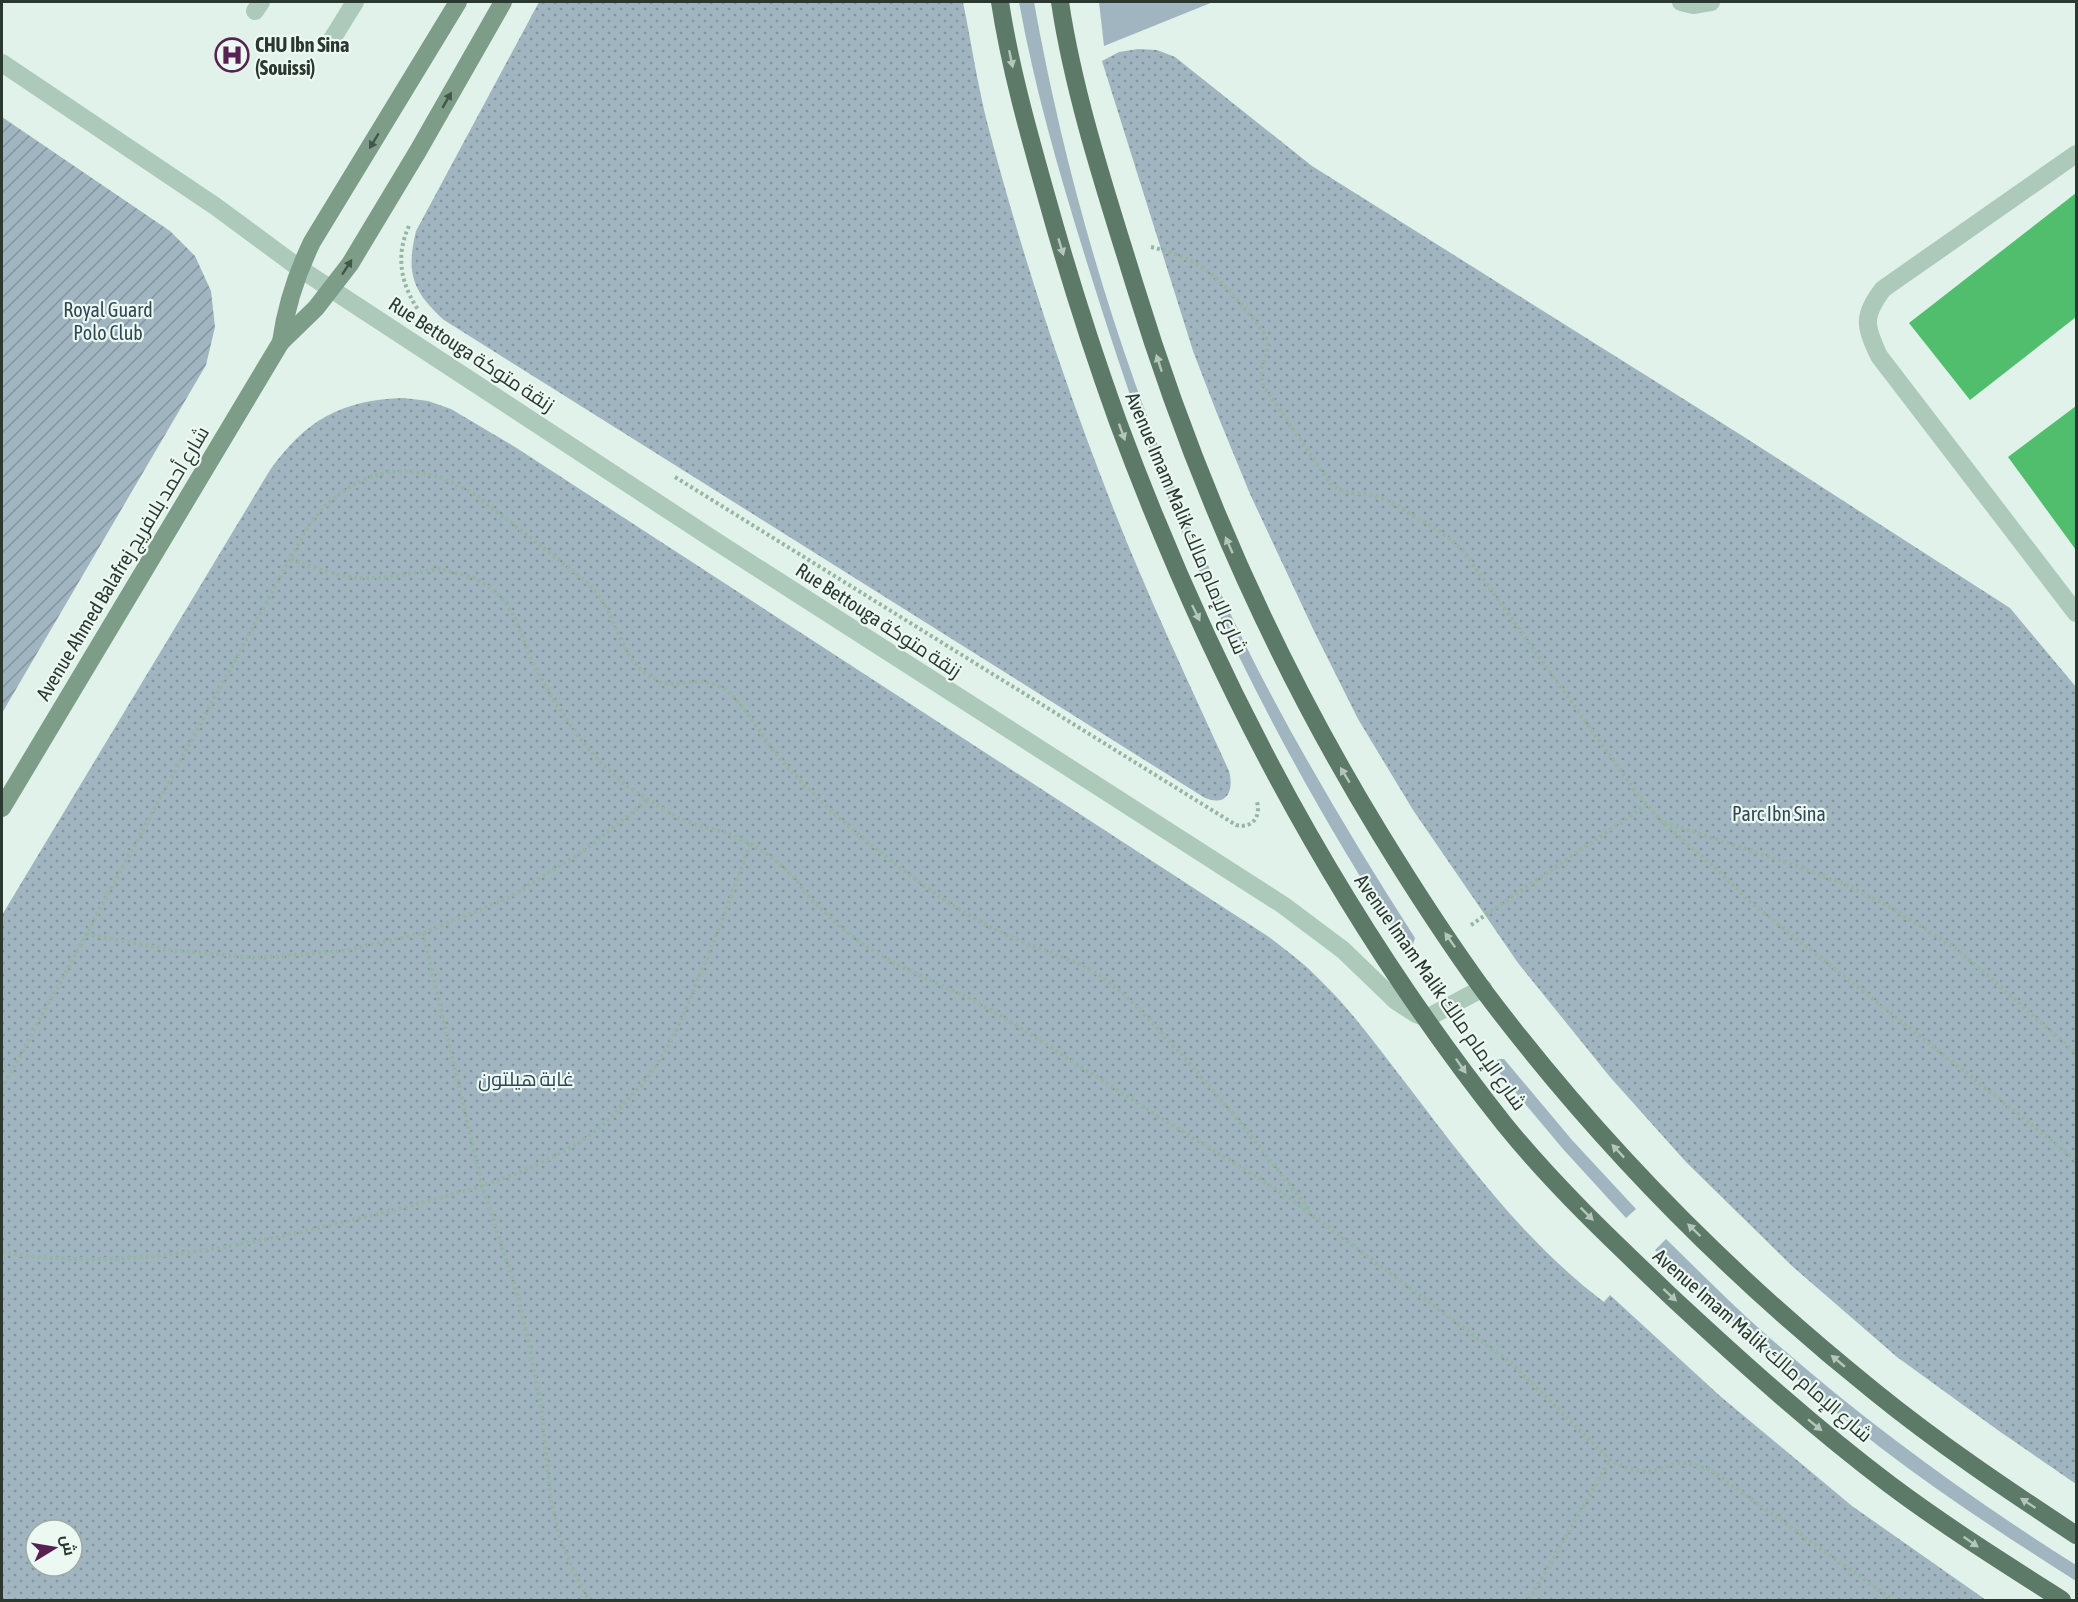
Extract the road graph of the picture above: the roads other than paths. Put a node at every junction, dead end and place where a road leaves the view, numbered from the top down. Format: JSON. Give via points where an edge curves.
{"nodes":[{"id":1,"x":355,"y":2,"type":"edge"},
{"id":2,"x":459,"y":2,"type":"edge"},
{"id":3,"x":503,"y":2,"type":"edge"},
{"id":4,"x":1000,"y":2,"type":"edge"},
{"id":5,"x":1060,"y":2,"type":"edge"},
{"id":6,"x":1681,"y":2,"type":"edge"},
{"id":7,"x":1711,"y":2,"type":"edge"},
{"id":8,"x":329,"y":44,"type":"dead end"},
{"id":9,"x":2,"y":63,"type":"edge"},
{"id":10,"x":2076,"y":154,"type":"edge"},
{"id":11,"x":299,"y":268,"type":"junction"},
{"id":12,"x":332,"y":289,"type":"junction"},
{"id":13,"x":281,"y":342,"type":"junction"},
{"id":14,"x":2076,"y":614,"type":"edge"},
{"id":15,"x":2,"y":808,"type":"edge"},
{"id":16,"x":1483,"y":988,"type":"junction"},
{"id":17,"x":1427,"y":1018,"type":"junction"},
{"id":18,"x":2076,"y":1535,"type":"edge"},
{"id":19,"x":2062,"y":1600,"type":"edge"}],
"edges":[{"from":1,"to":8,"type":"street"},
{"from":2,"to":11,"type":"main road","name":"Avenue Ahmed Balafrej شارع أحمد بلافريج","one_way":true},
{"from":12,"to":3,"type":"main road","name":"Avenue Ahmed Balafrej شارع أحمد بلافريج","one_way":true,"via":[[418,151]]},
{"from":4,"to":17,"type":"main road","name":"Avenue Imam Malik شارع الإمام مالك","one_way":true,"via":[[1023,116],[1064,257],[1141,484],[1244,713],[1302,823],[1367,931]]},
{"from":16,"to":5,"type":"main road","name":"Avenue Imam Malik شارع الإمام مالك","one_way":true,"via":[[1413,887],[1337,763],[1269,634],[1206,491],[1159,366],[1085,120]]},
{"from":6,"to":7,"type":"street"},
{"from":9,"to":11,"type":"street","name":"Rue Bettouga زنقة متوكة","via":[[215,206]]},
{"from":10,"to":14,"type":"street","via":[[1883,289],[1871,305],[1867,322],[1879,356]]},
{"from":11,"to":12,"type":"street","name":"Rue Bettouga زنقة متوكة"},
{"from":11,"to":13,"type":"main road","name":"Avenue Ahmed Balafrej شارع أحمد بلافريج"},
{"from":12,"to":13,"type":"main road","name":"Avenue Ahmed Balafrej شارع أحمد بلافريج"},
{"from":12,"to":17,"type":"street","name":"Rue Bettouga زنقة متوكة","via":[[1282,905],[1342,950],[1396,1001]]},
{"from":13,"to":15,"type":"main road","name":"Avenue Ahmed Balafrej شارع أحمد بلافريج"},
{"from":16,"to":17,"type":"street"},
{"from":18,"to":16,"type":"main road","name":"Avenue Imam Malik شارع الإمام مالك","one_way":true,"via":[[1876,1393],[1772,1305],[1602,1135]]},
{"from":17,"to":19,"type":"main road","name":"Avenue Imam Malik شارع الإمام مالك","one_way":true,"via":[[1507,1127],[1550,1177],[1730,1351],[1892,1486]]}]}
